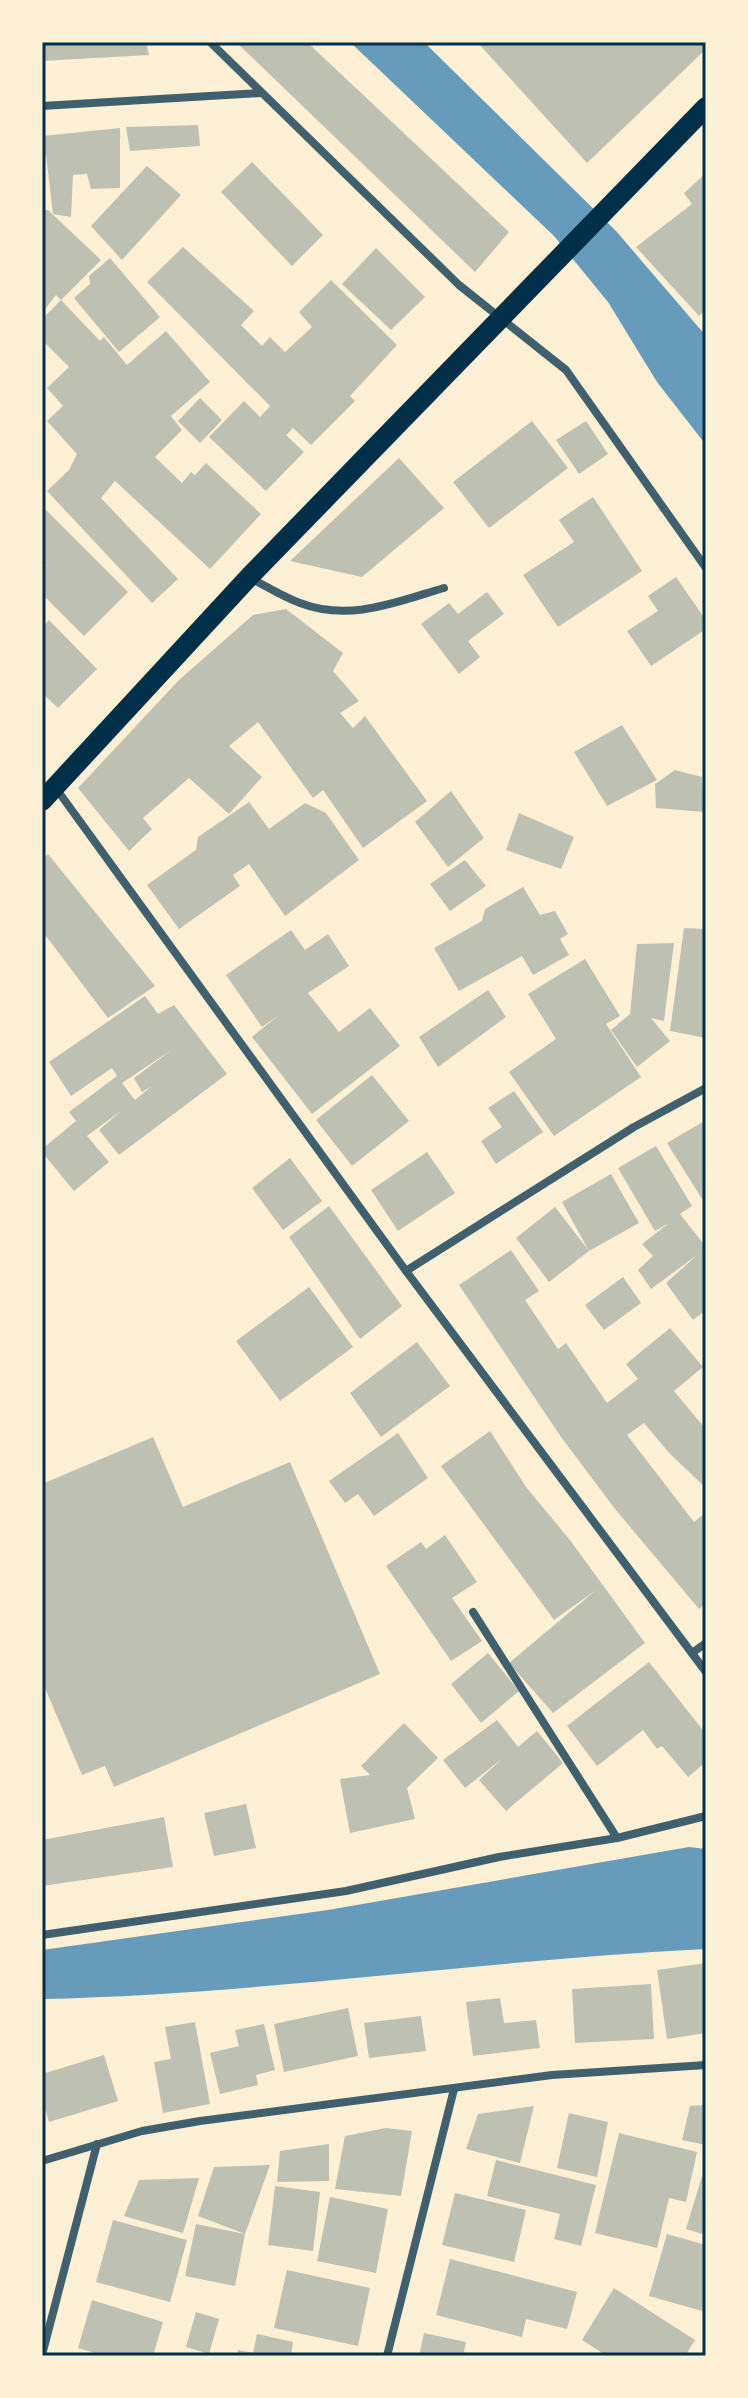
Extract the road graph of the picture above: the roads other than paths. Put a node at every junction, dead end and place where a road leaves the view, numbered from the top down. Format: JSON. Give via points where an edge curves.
{"nodes":[{"id":1,"x":210,"y":42,"type":"edge"},
{"id":2,"x":261,"y":93,"type":"junction"},
{"id":3,"x":42,"y":106,"type":"edge"},
{"id":4,"x":706,"y":107,"type":"edge"},
{"id":5,"x":706,"y":568,"type":"edge"},
{"id":6,"x":249,"y":577,"type":"junction"},
{"id":7,"x":444,"y":588,"type":"dead end"},
{"id":8,"x":48,"y":794,"type":"edge"},
{"id":9,"x":706,"y":1088,"type":"edge"},
{"id":10,"x":406,"y":1271,"type":"junction"},
{"id":11,"x":473,"y":1612,"type":"dead end"},
{"id":12,"x":706,"y":1643,"type":"edge"},
{"id":13,"x":692,"y":1653,"type":"junction"},
{"id":14,"x":706,"y":1672,"type":"edge"},
{"id":15,"x":706,"y":1816,"type":"edge"},
{"id":16,"x":617,"y":1838,"type":"junction"},
{"id":17,"x":42,"y":1935,"type":"edge"},
{"id":18,"x":706,"y":2065,"type":"edge"},
{"id":19,"x":454,"y":2089,"type":"junction"},
{"id":20,"x":97,"y":2144,"type":"junction"},
{"id":21,"x":42,"y":2161,"type":"edge"},
{"id":22,"x":42,"y":2355,"type":"edge"},
{"id":23,"x":387,"y":2356,"type":"edge"}],
"edges":[{"from":1,"to":2,"type":"street"},
{"from":2,"to":3,"type":"street"},
{"from":2,"to":5,"type":"street","via":[[459,285],[566,370]]},
{"from":4,"to":6,"type":"main road"},
{"from":6,"to":7,"type":"street","via":[[298,603],[333,613],[364,612]]},
{"from":6,"to":8,"type":"main road"},
{"from":8,"to":10,"type":"street"},
{"from":9,"to":10,"type":"street","via":[[634,1127]]},
{"from":10,"to":13,"type":"street"},
{"from":11,"to":16,"type":"street"},
{"from":12,"to":13,"type":"street"},
{"from":13,"to":14,"type":"street"},
{"from":15,"to":16,"type":"street"},
{"from":16,"to":17,"type":"street","via":[[499,1857],[346,1891]]},
{"from":18,"to":19,"type":"street","via":[[552,2075]]},
{"from":19,"to":20,"type":"street","via":[[200,2121]]},
{"from":19,"to":23,"type":"street"},
{"from":20,"to":21,"type":"street"},
{"from":20,"to":22,"type":"street"}]}
